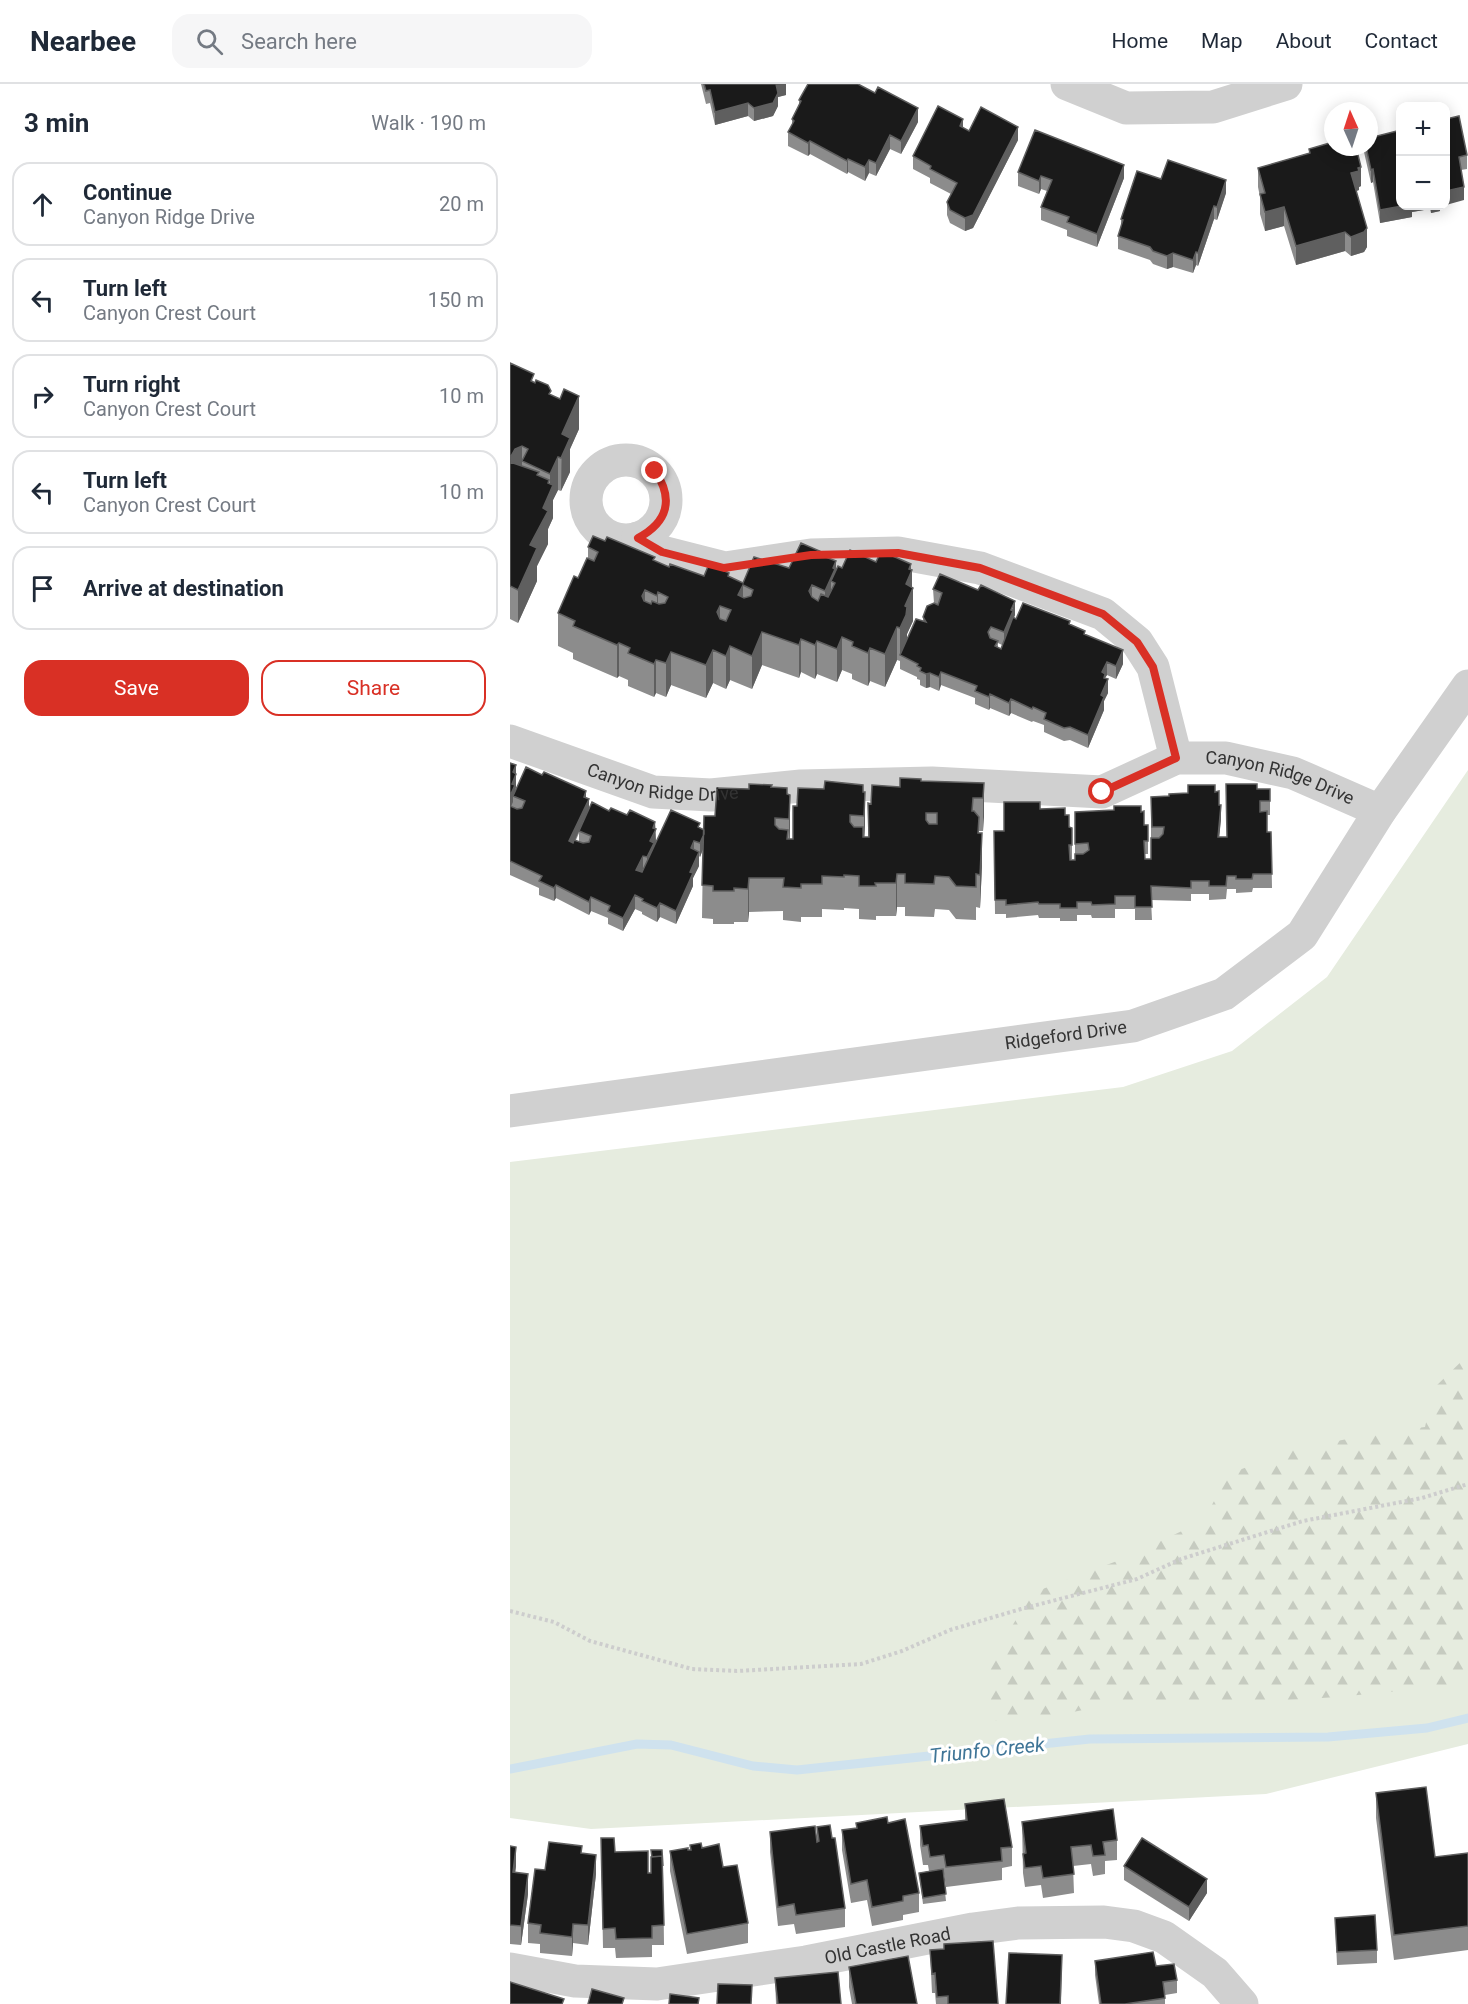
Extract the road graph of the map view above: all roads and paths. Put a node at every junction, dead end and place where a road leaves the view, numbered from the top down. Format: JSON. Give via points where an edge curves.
{"nodes":[{"id":1,"x":1067,"y":84,"type":"edge"},
{"id":2,"x":1286,"y":84,"type":"edge"},
{"id":3,"x":638,"y":538,"type":"dead end"},
{"id":4,"x":1468,"y":686,"type":"edge"},
{"id":5,"x":510,"y":741,"type":"edge"},
{"id":6,"x":1176,"y":758,"type":"junction"},
{"id":7,"x":1380,"y":811,"type":"junction"},
{"id":8,"x":510,"y":1111,"type":"edge"},
{"id":9,"x":1468,"y":1484,"type":"edge"},
{"id":10,"x":510,"y":1611,"type":"edge"},
{"id":11,"x":510,"y":1970,"type":"edge"},
{"id":12,"x":1236,"y":2002,"type":"edge"}],
"edges":[{"from":1,"to":2,"type":"street","via":[[1126,108],[1213,107]]},
{"from":3,"to":6,"type":"street","via":[[662,552],[724,568],[811,555],[898,553],[980,568],[1103,614],[1137,642],[1153,667]]},
{"from":4,"to":7,"type":"street","name":"Ridgeford Drive"},
{"from":5,"to":6,"type":"street","name":"Canyon Ridge Drive","via":[[653,792],[711,795],[801,786],[932,783],[1102,792]]},
{"from":6,"to":7,"type":"street","name":"Canyon Ridge Drive","via":[[1226,758],[1293,773]]},
{"from":7,"to":8,"type":"street","name":"Ridgeford Drive","via":[[1302,935],[1224,994],[1133,1026]]},
{"from":9,"to":10,"type":"path","via":[[1422,1498],[1303,1521],[1180,1559],[1137,1578],[950,1630],[861,1664],[693,1670],[590,1641],[554,1622]]},
{"from":11,"to":12,"type":"street","name":"Old Castle Road","via":[[575,1981],[657,1984],[806,1962],[974,1929],[1018,1923],[1104,1922],[1134,1926],[1164,1937],[1215,1973]]}]}
